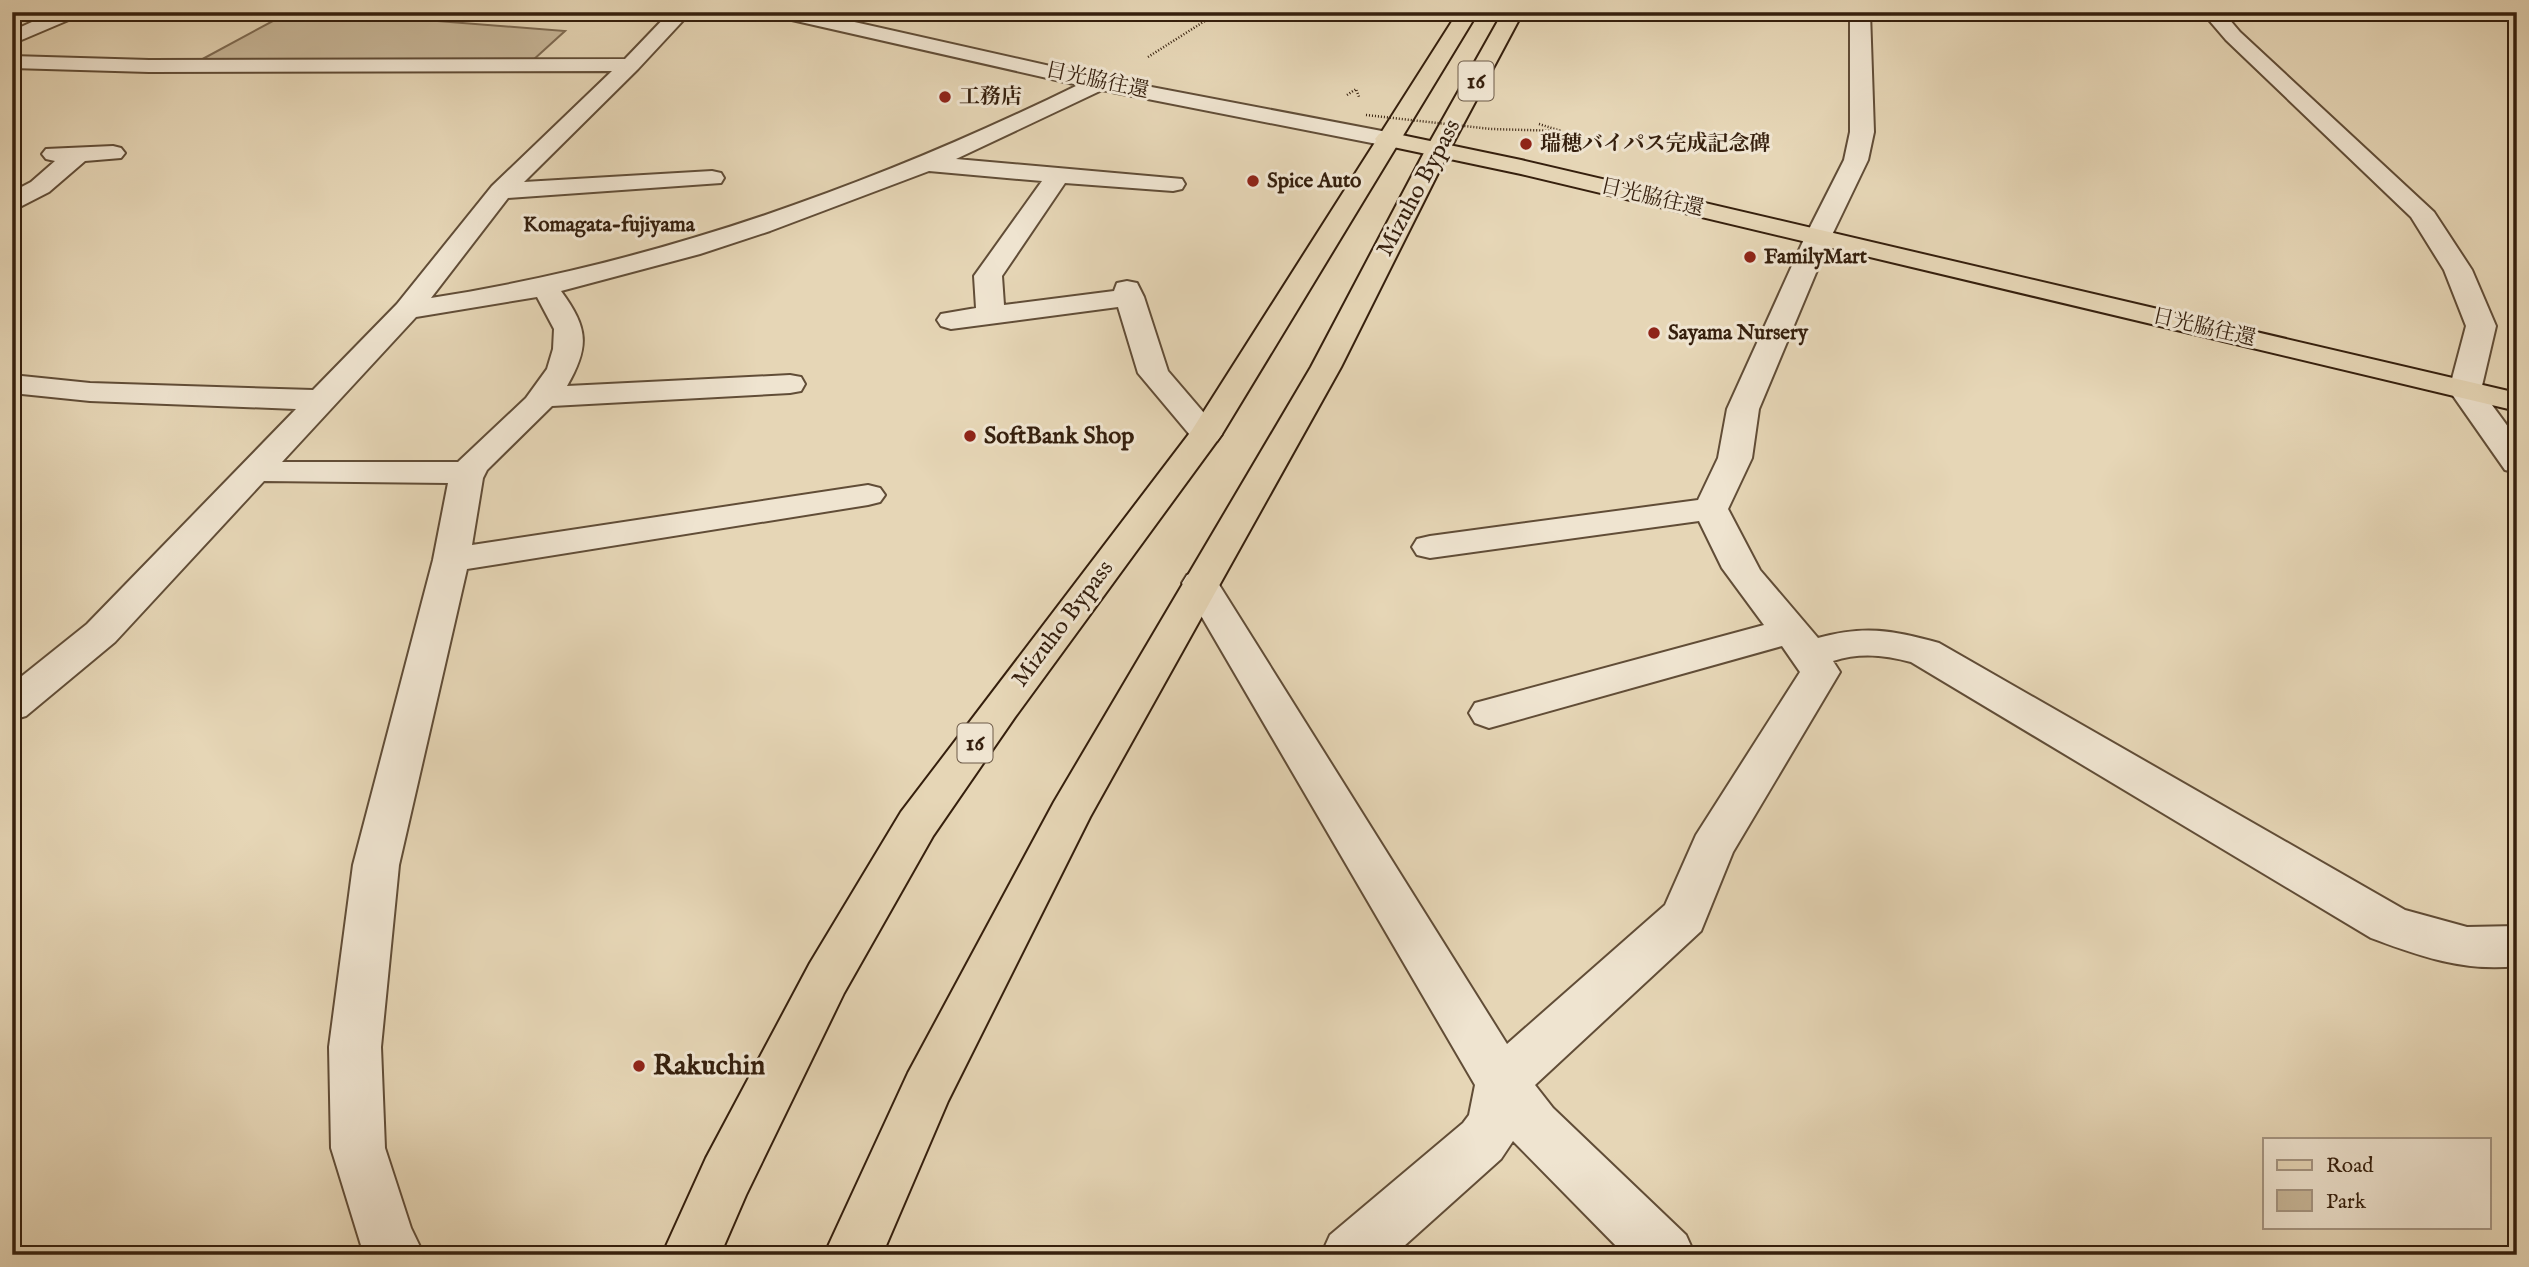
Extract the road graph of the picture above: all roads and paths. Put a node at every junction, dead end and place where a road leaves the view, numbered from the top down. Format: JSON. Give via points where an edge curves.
{"nodes":[{"id":1,"x":71,"y":12,"type":"edge"},
{"id":2,"x":681,"y":12,"type":"edge"},
{"id":3,"x":783,"y":12,"type":"edge"},
{"id":4,"x":1219,"y":12,"type":"edge"},
{"id":5,"x":1468,"y":12,"type":"edge"},
{"id":6,"x":1513,"y":12,"type":"edge"},
{"id":7,"x":1860,"y":12,"type":"edge"},
{"id":8,"x":2212,"y":12,"type":"edge"},
{"id":9,"x":12,"y":38,"type":"edge"},
{"id":10,"x":12,"y":62,"type":"edge"},
{"id":11,"x":631,"y":65,"type":"junction"},
{"id":12,"x":1099,"y":83,"type":"junction"},
{"id":13,"x":1376,"y":127,"type":"junction"},
{"id":14,"x":1561,"y":131,"type":"dead end"},
{"id":15,"x":1438,"y":149,"type":"junction"},
{"id":16,"x":113,"y":153,"type":"dead end"},
{"id":17,"x":54,"y":154,"type":"dead end"},
{"id":18,"x":78,"y":154,"type":"junction"},
{"id":19,"x":929,"y":164,"type":"junction"},
{"id":20,"x":1058,"y":175,"type":"junction"},
{"id":21,"x":712,"y":178,"type":"dead end"},
{"id":22,"x":1173,"y":184,"type":"dead end"},
{"id":23,"x":501,"y":191,"type":"junction"},
{"id":24,"x":12,"y":203,"type":"edge"},
{"id":25,"x":1818,"y":237,"type":"junction"},
{"id":26,"x":545,"y":287,"type":"junction"},
{"id":27,"x":407,"y":310,"type":"junction"},
{"id":28,"x":991,"y":314,"type":"junction"},
{"id":29,"x":951,"y":320,"type":"dead end"},
{"id":30,"x":12,"y":384,"type":"edge"},
{"id":31,"x":790,"y":384,"type":"dead end"},
{"id":32,"x":2465,"y":390,"type":"junction"},
{"id":33,"x":544,"y":397,"type":"junction"},
{"id":34,"x":320,"y":401,"type":"junction"},
{"id":35,"x":2517,"y":402,"type":"edge"},
{"id":36,"x":1206,"y":434,"type":"junction"},
{"id":37,"x":2517,"y":463,"type":"edge"},
{"id":38,"x":253,"y":471,"type":"junction"},
{"id":39,"x":469,"y":472,"type":"junction"},
{"id":40,"x":868,"y":495,"type":"dead end"},
{"id":41,"x":1711,"y":509,"type":"junction"},
{"id":42,"x":1430,"y":547,"type":"dead end"},
{"id":43,"x":451,"y":560,"type":"junction"},
{"id":44,"x":1200,"y":583,"type":"junction"},
{"id":45,"x":1801,"y":642,"type":"junction"},
{"id":46,"x":12,"y":706,"type":"edge"},
{"id":47,"x":1489,"y":713,"type":"dead end"},
{"id":48,"x":2517,"y":946,"type":"edge"},
{"id":49,"x":1502,"y":1082,"type":"junction"},
{"id":50,"x":395,"y":1255,"type":"edge"},
{"id":51,"x":691,"y":1255,"type":"edge"},
{"id":52,"x":853,"y":1255,"type":"edge"},
{"id":53,"x":1350,"y":1255,"type":"edge"},
{"id":54,"x":1666,"y":1255,"type":"edge"}],
"edges":[{"from":1,"to":9,"type":"street"},
{"from":2,"to":11,"type":"street"},
{"from":3,"to":12,"type":"street","name":"日光脇往還"},
{"from":4,"to":12,"type":"path"},
{"from":5,"to":13,"type":"main road","name":"Mizuho Bypass","number":"16"},
{"from":6,"to":15,"type":"main road","name":"Mizuho Bypass","number":"16"},
{"from":7,"to":25,"type":"street","via":[[1862,132],[1856,160]]},
{"from":8,"to":32,"type":"street","via":[[2421,212],[2458,270],[2480,326]]},
{"from":10,"to":11,"type":"street"},
{"from":11,"to":23,"type":"street"},
{"from":12,"to":13,"type":"street","name":"日光脇往還"},
{"from":12,"to":19,"type":"street"},
{"from":13,"to":14,"type":"path","bridge":true},
{"from":13,"to":15,"type":"main road","name":"日光脇往還"},
{"from":13,"to":36,"type":"main road","name":"Mizuho Bypass","number":"16"},
{"from":15,"to":25,"type":"main road","name":"日光脇往還"},
{"from":15,"to":44,"type":"main road","name":"Mizuho Bypass","number":"16","via":[[1326,368]]},
{"from":16,"to":18,"type":"street"},
{"from":17,"to":18,"type":"street"},
{"from":18,"to":24,"type":"street","via":[[40,187]]},
{"from":19,"to":20,"type":"street"},
{"from":19,"to":26,"type":"street","via":[[716,240]]},
{"from":20,"to":22,"type":"street"},
{"from":20,"to":28,"type":"street","via":[[988,276]]},
{"from":21,"to":23,"type":"street"},
{"from":23,"to":27,"type":"street"},
{"from":25,"to":32,"type":"main road","name":"日光脇往還"},
{"from":25,"to":41,"type":"street","via":[[1743,409],[1735,458]]},
{"from":26,"to":27,"type":"street"},
{"from":26,"to":33,"type":"street","via":[[569,327],[566,360]]},
{"from":27,"to":34,"type":"street"},
{"from":28,"to":29,"type":"street"},
{"from":28,"to":36,"type":"street","via":[[1128,293],[1153,373]]},
{"from":30,"to":34,"type":"street","via":[[90,392]]},
{"from":31,"to":33,"type":"street"},
{"from":32,"to":35,"type":"main road","name":"日光脇往還"},
{"from":32,"to":37,"type":"street"},
{"from":33,"to":39,"type":"street"},
{"from":34,"to":38,"type":"street"},
{"from":36,"to":51,"type":"main road","name":"Mizuho Bypass","number":"16","via":[[917,824],[827,978]]},
{"from":38,"to":39,"type":"street"},
{"from":38,"to":46,"type":"street","via":[[100,634]]},
{"from":39,"to":43,"type":"street"},
{"from":40,"to":43,"type":"street"},
{"from":41,"to":42,"type":"street"},
{"from":41,"to":45,"type":"street","via":[[1723,538],[1761,597]]},
{"from":43,"to":50,"type":"street","via":[[376,865],[355,1046],[358,1148]]},
{"from":44,"to":49,"type":"street"},
{"from":44,"to":52,"type":"main road","name":"Mizuho Bypass","number":"16","via":[[1070,814],[927,1090]]},
{"from":45,"to":47,"type":"street"},
{"from":45,"to":48,"type":"street","via":[[1892,643],[1925,652],[2388,924],[2439,943],[2490,950]]},
{"from":45,"to":49,"type":"street","via":[[1820,672],[1712,848],[1684,917]]},
{"from":49,"to":53,"type":"street","via":[[1494,1125],[1482,1141]]},
{"from":49,"to":54,"type":"street","via":[[1534,1126]]}]}
